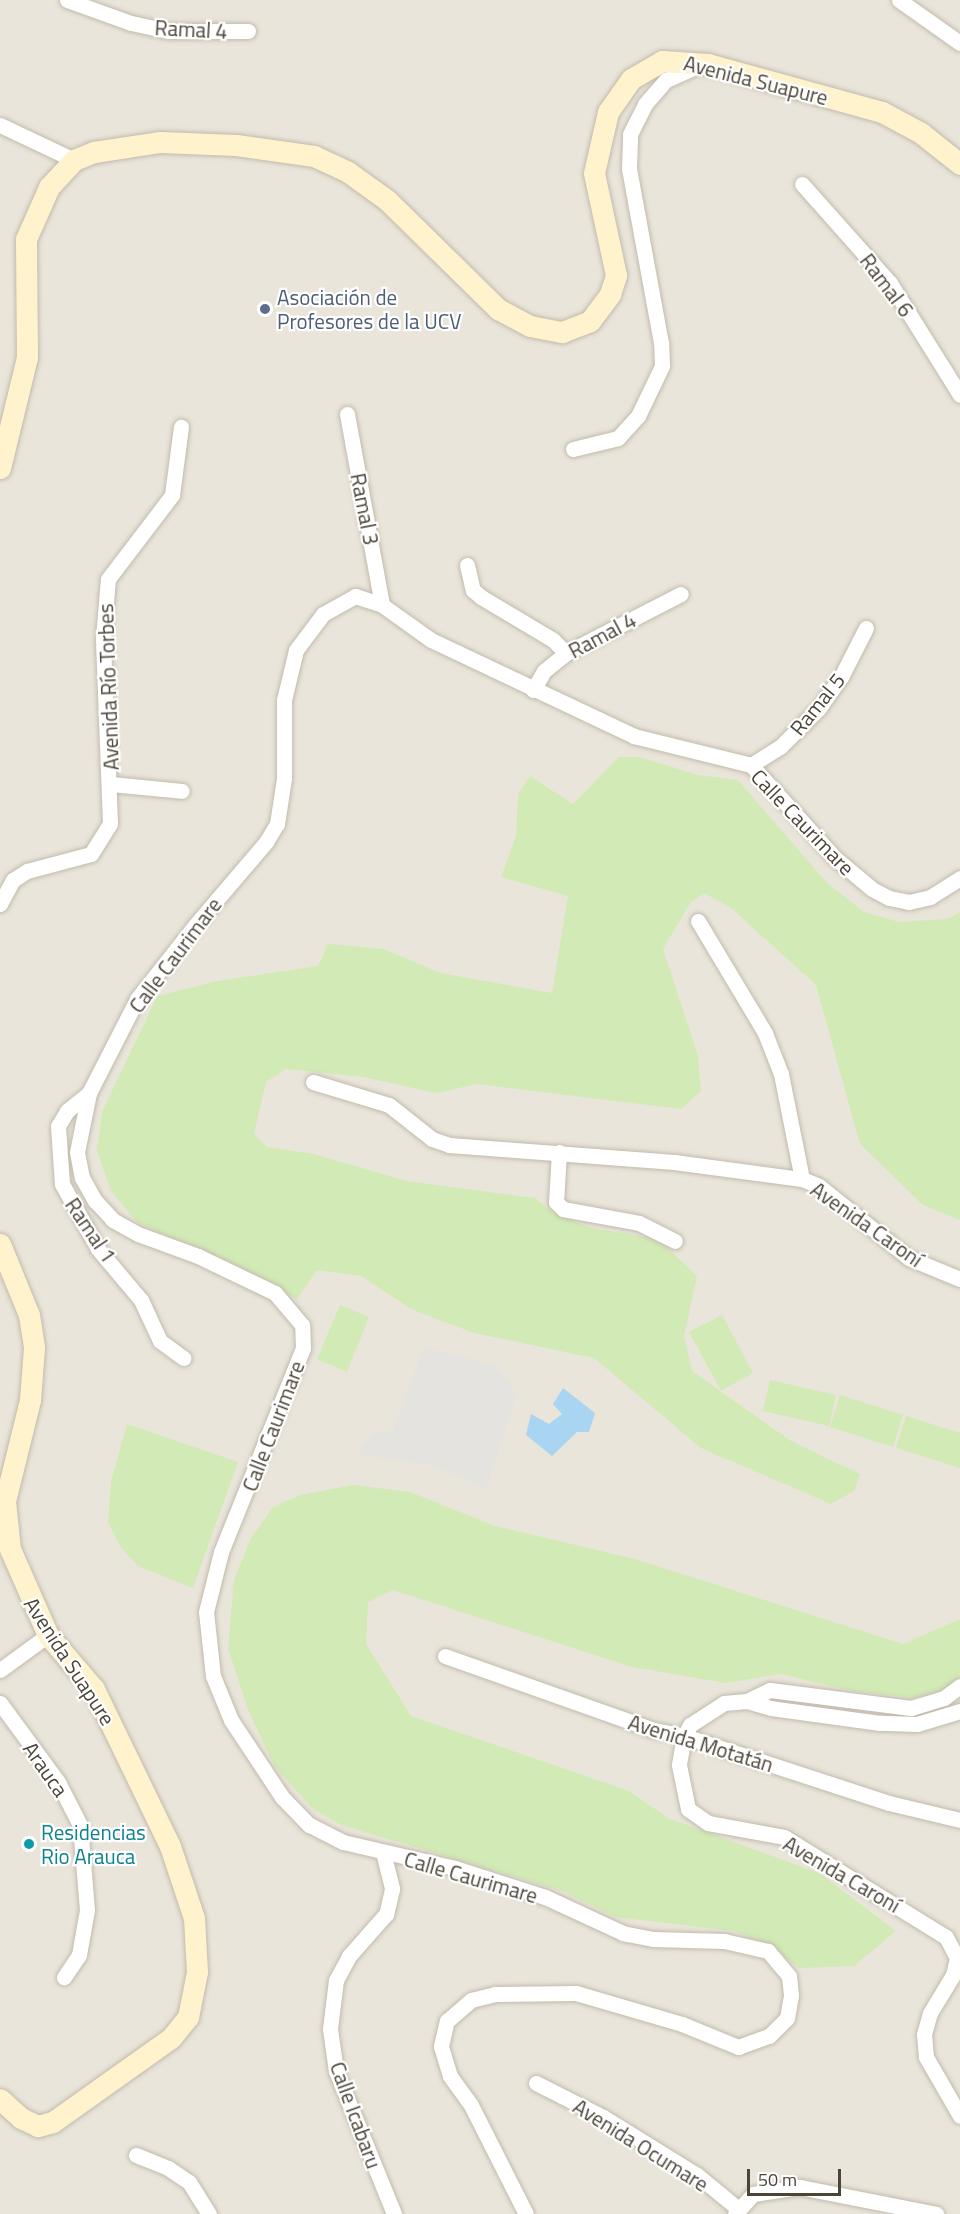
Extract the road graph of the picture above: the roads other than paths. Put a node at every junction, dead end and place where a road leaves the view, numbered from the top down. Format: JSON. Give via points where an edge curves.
{"nodes":[{"id":1,"x":67,"y":0,"type":"edge"},
{"id":2,"x":899,"y":0,"type":"edge"},
{"id":3,"x":248,"y":31,"type":"dead end"},
{"id":4,"x":960,"y":43,"type":"edge"},
{"id":5,"x":708,"y":64,"type":"junction"},
{"id":6,"x":0,"y":125,"type":"edge"},
{"id":7,"x":74,"y":160,"type":"junction"},
{"id":8,"x":960,"y":164,"type":"edge"},
{"id":9,"x":802,"y":184,"type":"dead end"},
{"id":10,"x":960,"y":395,"type":"edge"},
{"id":11,"x":347,"y":414,"type":"dead end"},
{"id":12,"x":181,"y":427,"type":"dead end"},
{"id":13,"x":573,"y":449,"type":"dead end"},
{"id":14,"x":0,"y":468,"type":"edge"},
{"id":15,"x":467,"y":564,"type":"dead end"},
{"id":16,"x":681,"y":594,"type":"dead end"},
{"id":17,"x":382,"y":605,"type":"junction"},
{"id":18,"x":866,"y":628,"type":"dead end"},
{"id":19,"x":566,"y":653,"type":"junction"},
{"id":20,"x":533,"y":690,"type":"junction"},
{"id":21,"x":751,"y":765,"type":"junction"},
{"id":22,"x":111,"y":784,"type":"junction"},
{"id":23,"x":182,"y":791,"type":"dead end"},
{"id":24,"x":960,"y":878,"type":"edge"},
{"id":25,"x":0,"y":904,"type":"edge"},
{"id":26,"x":698,"y":921,"type":"dead end"},
{"id":27,"x":313,"y":1082,"type":"dead end"},
{"id":28,"x":89,"y":1093,"type":"junction"},
{"id":29,"x":559,"y":1152,"type":"junction"},
{"id":30,"x":802,"y":1179,"type":"junction"},
{"id":31,"x":675,"y":1241,"type":"dead end"},
{"id":32,"x":3,"y":1258,"type":"edge"},
{"id":33,"x":960,"y":1279,"type":"edge"},
{"id":34,"x":183,"y":1358,"type":"dead end"},
{"id":35,"x":48,"y":1635,"type":"junction"},
{"id":36,"x":445,"y":1656,"type":"dead end"},
{"id":37,"x":0,"y":1671,"type":"edge"},
{"id":38,"x":960,"y":1686,"type":"edge"},
{"id":39,"x":747,"y":1701,"type":"junction"},
{"id":40,"x":0,"y":1703,"type":"edge"},
{"id":41,"x":960,"y":1711,"type":"edge"},
{"id":42,"x":684,"y":1736,"type":"junction"},
{"id":43,"x":960,"y":1820,"type":"edge"},
{"id":44,"x":383,"y":1852,"type":"junction"},
{"id":45,"x":64,"y":1977,"type":"dead end"},
{"id":46,"x":536,"y":2084,"type":"dead end"},
{"id":47,"x":0,"y":2099,"type":"edge"},
{"id":48,"x":960,"y":2116,"type":"edge"},
{"id":49,"x":136,"y":2155,"type":"dead end"},
{"id":50,"x":736,"y":2211,"type":"edge"},
{"id":51,"x":209,"y":2214,"type":"edge"},
{"id":52,"x":394,"y":2214,"type":"edge"},
{"id":53,"x":526,"y":2214,"type":"edge"},
{"id":54,"x":936,"y":2214,"type":"edge"}],
"edges":[{"from":1,"to":3,"type":"street","name":"Ramal 4","via":[[103,15],[169,31]]},
{"from":2,"to":4,"type":"street"},
{"from":5,"to":7,"type":"street","name":"Avenida Suapure","via":[[676,60],[646,68],[632,79],[608,112],[594,173],[616,274],[610,294],[591,321],[562,332],[530,326],[498,309],[387,200],[348,172],[314,156],[236,145],[160,142],[112,147]]},
{"from":5,"to":8,"type":"street","name":"Avenida Suapure","via":[[882,112],[921,133]]},
{"from":5,"to":13,"type":"street","via":[[690,67],[666,80],[645,104],[630,134],[629,168],[662,366],[638,416],[618,438]]},
{"from":6,"to":7,"type":"street"},
{"from":7,"to":14,"type":"street","name":"Avenida Suapure","via":[[49,187],[26,239],[27,357]]},
{"from":9,"to":10,"type":"street","name":"Ramal 6","via":[[890,283]]},
{"from":11,"to":17,"type":"street","name":"Ramal 3"},
{"from":12,"to":22,"type":"street","name":"Avenida Río Torbes","via":[[172,495],[108,579],[104,638]]},
{"from":15,"to":19,"type":"street","via":[[473,590],[553,640]]},
{"from":16,"to":19,"type":"street","name":"Ramal 4"},
{"from":17,"to":20,"type":"street","name":"Calle Caurimare","via":[[431,640]]},
{"from":17,"to":28,"type":"street","name":"Calle Caurimare","via":[[356,596],[340,602],[310,627],[296,650],[284,700],[284,778],[277,824],[137,999]]},
{"from":18,"to":21,"type":"street","name":"Ramal 5","via":[[841,677],[819,708],[780,747]]},
{"from":19,"to":20,"type":"street","name":"Ramal 4","via":[[544,671]]},
{"from":20,"to":21,"type":"street","name":"Calle Caurimare","via":[[634,736]]},
{"from":21,"to":24,"type":"street","name":"Calle Caurimare","via":[[835,858],[872,889],[909,902],[930,897]]},
{"from":22,"to":23,"type":"street"},
{"from":22,"to":25,"type":"street","name":"Avenida Río Torbes","via":[[110,824],[91,854],[27,871],[13,880]]},
{"from":26,"to":30,"type":"street","name":"Avenida Caroní","via":[[765,1033],[781,1074]]},
{"from":27,"to":29,"type":"street","via":[[389,1105],[432,1139],[449,1145]]},
{"from":28,"to":34,"type":"street","name":"Ramal 1","via":[[67,1111],[58,1126],[62,1184],[98,1248],[141,1300],[160,1341]]},
{"from":28,"to":44,"type":"street","name":"Calle Caurimare","via":[[77,1152],[82,1178],[95,1201],[113,1220],[138,1234],[198,1256],[275,1293],[302,1325],[303,1348],[221,1552],[206,1612],[209,1655],[231,1720],[282,1797],[309,1825],[343,1842]]},
{"from":29,"to":30,"type":"street"},
{"from":29,"to":31,"type":"street","via":[[556,1202],[563,1209],[639,1222]]},
{"from":30,"to":33,"type":"street","name":"Avenida Caroní","via":[[819,1186],[909,1258]]},
{"from":32,"to":35,"type":"street","name":"Avenida Suapure","via":[[29,1315],[34,1348],[30,1400],[5,1501],[5,1527],[16,1568]]},
{"from":35,"to":37,"type":"street"},
{"from":35,"to":47,"type":"street","name":"Avenida Suapure","via":[[94,1689],[170,1846],[194,1918],[196,1986],[188,2017],[171,2038],[53,2122],[38,2126]]},
{"from":36,"to":42,"type":"street","name":"Avenida Motatán","via":[[654,1730]]},
{"from":38,"to":39,"type":"street","via":[[944,1698],[911,1708],[770,1689]]},
{"from":39,"to":41,"type":"street","via":[[880,1723],[917,1724]]},
{"from":39,"to":42,"type":"street","via":[[724,1703],[702,1715]]},
{"from":40,"to":45,"type":"street","name":"Arauca","via":[[58,1782],[80,1824],[87,1911],[79,1955]]},
{"from":42,"to":43,"type":"street","name":"Avenida Motatán","via":[[889,1803]]},
{"from":42,"to":48,"type":"street","name":"Avenida Caroní","via":[[679,1766],[688,1809],[708,1823],[784,1837],[946,1937],[957,1958],[953,1975],[930,2013],[924,2034],[926,2057]]},
{"from":44,"to":52,"type":"street","name":"Calle Icabaru","via":[[392,1889],[386,1914],[349,1956],[336,1980],[330,2029],[336,2071]]},
{"from":44,"to":53,"type":"street","name":"Calle Caurimare","via":[[455,1868],[537,1895],[623,1933],[653,1939],[724,1941],[768,1951],[789,1976],[787,2018],[769,2036],[738,2047],[682,2024],[576,1993],[495,1994],[471,2000],[447,2021],[441,2046],[450,2076],[471,2105]]},
{"from":46,"to":50,"type":"street","name":"Avenida Ocumare","via":[[603,2117],[697,2175]]},
{"from":49,"to":51,"type":"street","via":[[189,2182]]},
{"from":50,"to":54,"type":"street","via":[[753,2194],[800,2187]]}]}
